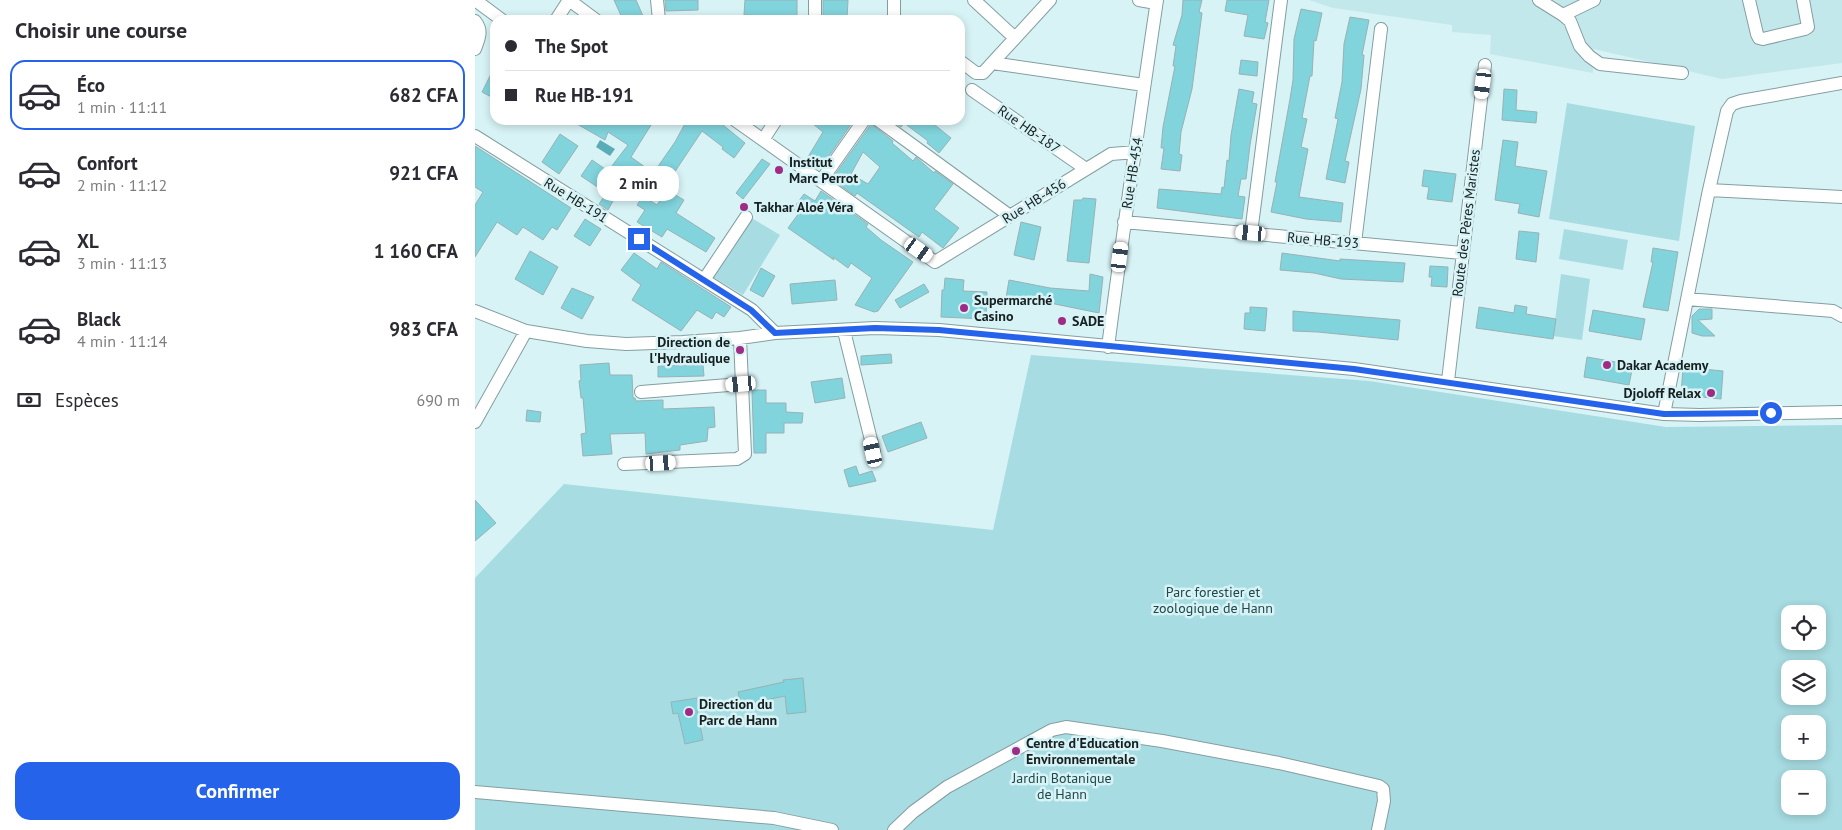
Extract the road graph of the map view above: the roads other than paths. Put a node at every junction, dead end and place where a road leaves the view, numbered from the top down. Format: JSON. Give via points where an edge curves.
{"nodes":[{"id":1,"x":475,"y":0,"type":"edge"},
{"id":2,"x":569,"y":0,"type":"edge"},
{"id":3,"x":657,"y":0,"type":"edge"},
{"id":4,"x":815,"y":0,"type":"edge"},
{"id":5,"x":894,"y":0,"type":"edge"},
{"id":6,"x":974,"y":0,"type":"edge"},
{"id":7,"x":1049,"y":0,"type":"edge"},
{"id":8,"x":1139,"y":0,"type":"edge"},
{"id":9,"x":1281,"y":0,"type":"edge"},
{"id":10,"x":1539,"y":0,"type":"edge"},
{"id":11,"x":1594,"y":0,"type":"edge"},
{"id":12,"x":1749,"y":0,"type":"edge"},
{"id":13,"x":1803,"y":0,"type":"edge"},
{"id":14,"x":1157,"y":1,"type":"edge"},
{"id":15,"x":494,"y":15,"type":"edge"},
{"id":16,"x":559,"y":15,"type":"edge"},
{"id":17,"x":589,"y":15,"type":"edge"},
{"id":18,"x":658,"y":15,"type":"edge"},
{"id":19,"x":815,"y":15,"type":"edge"},
{"id":20,"x":894,"y":15,"type":"edge"},
{"id":21,"x":1563,"y":15,"type":"junction"},
{"id":22,"x":475,"y":21,"type":"edge"},
{"id":23,"x":1381,"y":29,"type":"dead end"},
{"id":24,"x":1015,"y":38,"type":"junction"},
{"id":25,"x":475,"y":48,"type":"edge"},
{"id":26,"x":992,"y":63,"type":"junction"},
{"id":27,"x":965,"y":65,"type":"edge"},
{"id":28,"x":1485,"y":65,"type":"dead end"},
{"id":29,"x":1682,"y":73,"type":"dead end"},
{"id":30,"x":1842,"y":83,"type":"edge"},
{"id":31,"x":1144,"y":85,"type":"junction"},
{"id":32,"x":971,"y":90,"type":"dead end"},
{"id":33,"x":742,"y":125,"type":"edge"},
{"id":34,"x":773,"y":125,"type":"edge"},
{"id":35,"x":861,"y":125,"type":"edge"},
{"id":36,"x":886,"y":125,"type":"edge"},
{"id":37,"x":475,"y":136,"type":"edge"},
{"id":38,"x":763,"y":140,"type":"junction"},
{"id":39,"x":1136,"y":152,"type":"junction"},
{"id":40,"x":1086,"y":169,"type":"junction"},
{"id":41,"x":821,"y":182,"type":"junction"},
{"id":42,"x":1709,"y":190,"type":"junction"},
{"id":43,"x":1842,"y":197,"type":"edge"},
{"id":44,"x":1010,"y":216,"type":"junction"},
{"id":45,"x":746,"y":217,"type":"dead end"},
{"id":46,"x":1124,"y":222,"type":"junction"},
{"id":47,"x":1251,"y":233,"type":"junction"},
{"id":48,"x":1355,"y":243,"type":"junction"},
{"id":49,"x":1462,"y":253,"type":"junction"},
{"id":50,"x":704,"y":280,"type":"junction"},
{"id":51,"x":1687,"y":299,"type":"junction"},
{"id":52,"x":475,"y":311,"type":"edge"},
{"id":53,"x":1842,"y":316,"type":"edge"},
{"id":54,"x":526,"y":331,"type":"junction"},
{"id":55,"x":844,"y":331,"type":"junction"},
{"id":56,"x":775,"y":333,"type":"junction"},
{"id":57,"x":740,"y":338,"type":"junction"},
{"id":58,"x":1108,"y":347,"type":"junction"},
{"id":59,"x":1448,"y":381,"type":"junction"},
{"id":60,"x":741,"y":384,"type":"junction"},
{"id":61,"x":641,"y":392,"type":"dead end"},
{"id":62,"x":1842,"y":412,"type":"edge"},
{"id":63,"x":1664,"y":414,"type":"junction"},
{"id":64,"x":475,"y":422,"type":"edge"},
{"id":65,"x":873,"y":452,"type":"dead end"},
{"id":66,"x":624,"y":464,"type":"dead end"},
{"id":67,"x":475,"y":792,"type":"edge"},
{"id":68,"x":832,"y":830,"type":"edge"},
{"id":69,"x":894,"y":830,"type":"edge"},
{"id":70,"x":1378,"y":830,"type":"edge"}],
"edges":[{"from":1,"to":15,"type":"street"},
{"from":2,"to":16,"type":"street"},
{"from":2,"to":17,"type":"street"},
{"from":3,"to":18,"type":"street"},
{"from":4,"to":19,"type":"street"},
{"from":5,"to":20,"type":"street"},
{"from":6,"to":24,"type":"street"},
{"from":7,"to":24,"type":"street"},
{"from":8,"to":14,"type":"street"},
{"from":9,"to":47,"type":"street"},
{"from":10,"to":21,"type":"street"},
{"from":11,"to":21,"type":"street"},
{"from":12,"to":13,"type":"street","via":[[1759,38],[1808,27]]},
{"from":14,"to":31,"type":"street","name":"Rue HB-454"},
{"from":21,"to":29,"type":"street","via":[[1574,29],[1579,46],[1600,64]]},
{"from":22,"to":25,"type":"street","via":[[481,34]]},
{"from":23,"to":48,"type":"street"},
{"from":24,"to":26,"type":"street"},
{"from":26,"to":27,"type":"street","via":[[980,74]]},
{"from":26,"to":31,"type":"street"},
{"from":28,"to":49,"type":"street","name":"Route des Pères Maristes"},
{"from":30,"to":42,"type":"street","via":[[1732,104],[1727,111]]},
{"from":31,"to":39,"type":"street","name":"Rue HB-454"},
{"from":32,"to":40,"type":"street","name":"Rue HB-187"},
{"from":33,"to":38,"type":"street"},
{"from":34,"to":38,"type":"street"},
{"from":35,"to":41,"type":"street"},
{"from":36,"to":44,"type":"street"},
{"from":37,"to":50,"type":"street","name":"Rue HB-191"},
{"from":38,"to":41,"type":"street"},
{"from":39,"to":40,"type":"street","name":"Rue HB-456","via":[[1111,154]]},
{"from":39,"to":46,"type":"street","name":"Rue HB-454"},
{"from":40,"to":44,"type":"street","name":"Rue HB-456"},
{"from":41,"to":44,"type":"street","name":"Rue HB-456","via":[[935,262]]},
{"from":42,"to":43,"type":"street"},
{"from":42,"to":51,"type":"street"},
{"from":45,"to":50,"type":"street"},
{"from":46,"to":47,"type":"street","name":"Rue HB-193"},
{"from":46,"to":58,"type":"street","name":"Rue HB-454"},
{"from":47,"to":48,"type":"street","name":"Rue HB-193"},
{"from":48,"to":49,"type":"street","name":"Rue HB-193"},
{"from":49,"to":59,"type":"street","name":"Route des Pères Maristes"},
{"from":50,"to":56,"type":"street","name":"Rue HB-191","via":[[751,310]]},
{"from":51,"to":53,"type":"street","via":[[1833,311]]},
{"from":51,"to":63,"type":"street"},
{"from":52,"to":54,"type":"street"},
{"from":54,"to":57,"type":"street","via":[[625,344]]},
{"from":54,"to":64,"type":"street"},
{"from":55,"to":56,"type":"street"},
{"from":55,"to":58,"type":"street","via":[[875,328],[939,330]]},
{"from":55,"to":65,"type":"street"},
{"from":56,"to":57,"type":"street"},
{"from":57,"to":60,"type":"street"},
{"from":58,"to":59,"type":"street","via":[[1354,369]]},
{"from":59,"to":63,"type":"street"},
{"from":60,"to":61,"type":"street"},
{"from":60,"to":66,"type":"street","via":[[745,454],[741,458]]},
{"from":62,"to":63,"type":"street"},
{"from":67,"to":68,"type":"street","via":[[774,818]]},
{"from":69,"to":70,"type":"street","via":[[947,787],[1052,730],[1066,727],[1240,756],[1379,786],[1383,789],[1384,801]]}]}
